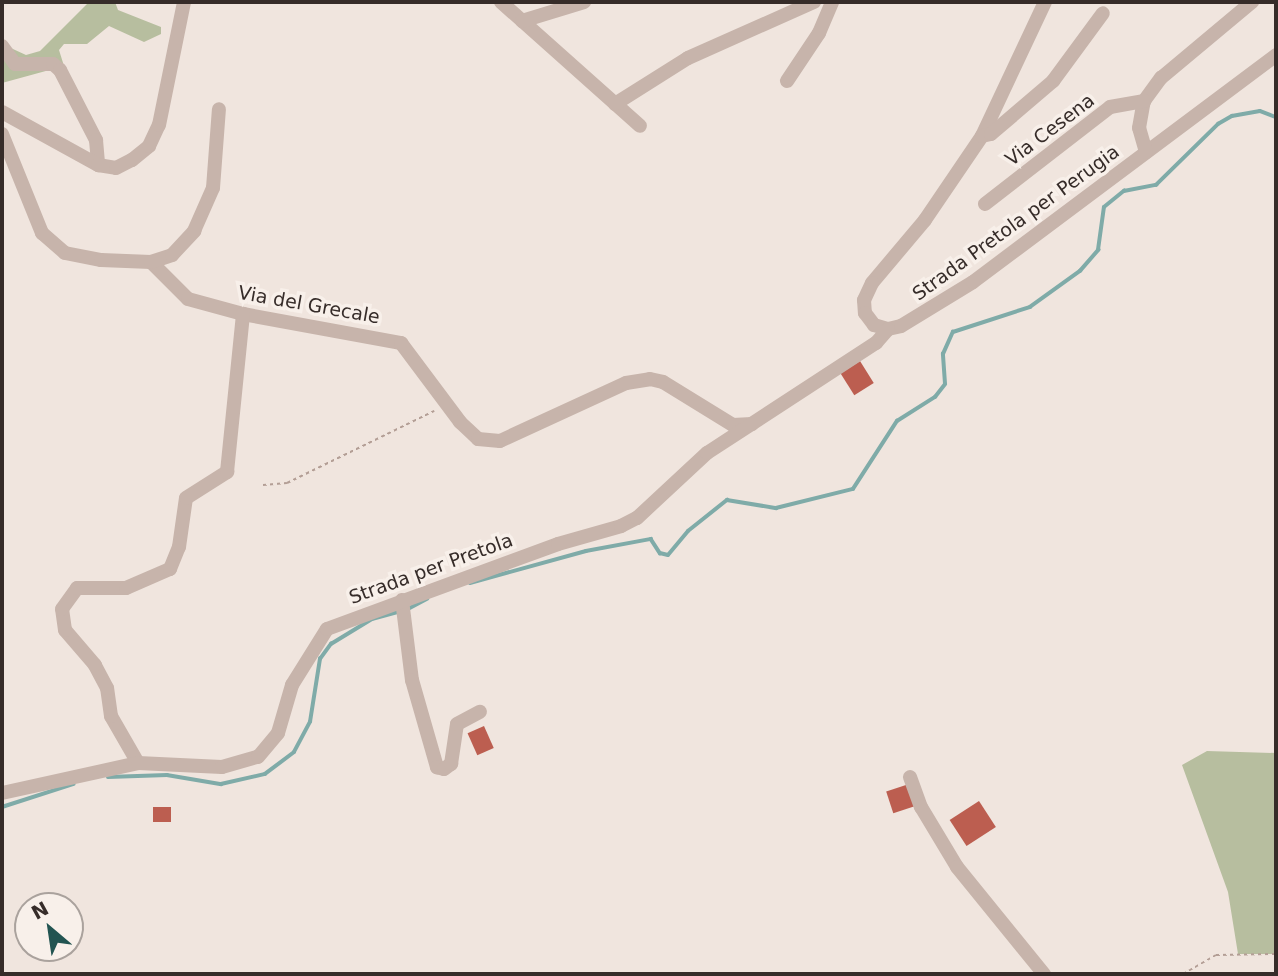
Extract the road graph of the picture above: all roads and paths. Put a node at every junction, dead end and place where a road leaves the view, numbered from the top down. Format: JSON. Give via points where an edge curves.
{"nodes":[{"id":1,"x":184,"y":2,"type":"edge"},
{"id":2,"x":501,"y":2,"type":"edge"},
{"id":3,"x":584,"y":2,"type":"edge"},
{"id":4,"x":814,"y":2,"type":"edge"},
{"id":5,"x":832,"y":2,"type":"edge"},
{"id":6,"x":1252,"y":2,"type":"edge"},
{"id":7,"x":1049,"y":3,"type":"edge"},
{"id":8,"x":1103,"y":13,"type":"dead end"},
{"id":9,"x":522,"y":20,"type":"junction"},
{"id":10,"x":2,"y":46,"type":"edge"},
{"id":11,"x":1276,"y":55,"type":"edge"},
{"id":12,"x":787,"y":81,"type":"dead end"},
{"id":13,"x":1144,"y":101,"type":"junction"},
{"id":14,"x":615,"y":104,"type":"junction"},
{"id":15,"x":219,"y":109,"type":"dead end"},
{"id":16,"x":2,"y":112,"type":"edge"},
{"id":17,"x":640,"y":126,"type":"dead end"},
{"id":18,"x":2,"y":134,"type":"edge"},
{"id":19,"x":982,"y":136,"type":"junction"},
{"id":20,"x":1146,"y":152,"type":"junction"},
{"id":21,"x":98,"y":165,"type":"junction"},
{"id":22,"x":985,"y":204,"type":"dead end"},
{"id":23,"x":151,"y":262,"type":"junction"},
{"id":24,"x":243,"y":314,"type":"junction"},
{"id":25,"x":888,"y":329,"type":"junction"},
{"id":26,"x":449,"y":406,"type":"junction"},
{"id":27,"x":753,"y":424,"type":"junction"},
{"id":28,"x":263,"y":485,"type":"dead end"},
{"id":29,"x":402,"y":600,"type":"junction"},
{"id":30,"x":480,"y":712,"type":"dead end"},
{"id":31,"x":138,"y":763,"type":"junction"},
{"id":32,"x":910,"y":777,"type":"dead end"},
{"id":33,"x":2,"y":793,"type":"edge"},
{"id":34,"x":1276,"y":954,"type":"edge"},
{"id":35,"x":1044,"y":974,"type":"edge"},
{"id":36,"x":1183,"y":974,"type":"edge"}],
"edges":[{"from":1,"to":21,"type":"street","via":[[159,125],[149,146],[116,168]]},
{"from":2,"to":9,"type":"street"},
{"from":3,"to":9,"type":"street"},
{"from":4,"to":14,"type":"street","via":[[688,58]]},
{"from":5,"to":12,"type":"street"},
{"from":6,"to":13,"type":"street","via":[[1161,78]]},
{"from":7,"to":19,"type":"street"},
{"from":8,"to":19,"type":"street","via":[[1054,81],[991,134]]},
{"from":9,"to":14,"type":"street"},
{"from":10,"to":21,"type":"street","via":[[15,64],[52,64],[60,70],[96,140]]},
{"from":11,"to":20,"type":"street","name":"Strada Pretola per Perugia"},
{"from":13,"to":20,"type":"street","via":[[1139,128]]},
{"from":13,"to":22,"type":"street","name":"Via Cesena","via":[[1110,107]]},
{"from":14,"to":17,"type":"street"},
{"from":15,"to":23,"type":"street","via":[[213,188],[194,231],[172,255]]},
{"from":16,"to":21,"type":"street"},
{"from":18,"to":23,"type":"street","via":[[42,233],[65,253]]},
{"from":19,"to":25,"type":"street","via":[[925,220],[872,283],[864,300],[865,313],[874,325]]},
{"from":20,"to":25,"type":"street","name":"Strada Pretola per Perugia","via":[[973,282],[918,317]]},
{"from":23,"to":24,"type":"street","name":"Via del Grecale","via":[[188,299]]},
{"from":24,"to":26,"type":"street","name":"Via del Grecale","via":[[401,343]]},
{"from":24,"to":31,"type":"street","via":[[227,472],[186,498],[179,547],[170,569],[126,588],[77,588],[62,609],[65,630],[95,665],[107,688],[111,716]]},
{"from":25,"to":27,"type":"street","name":"Strada per Pretola","via":[[876,343]]},
{"from":26,"to":27,"type":"street","name":"Via del Grecale","via":[[478,439],[500,441],[626,383],[650,379],[733,425]]},
{"from":26,"to":28,"type":"path","via":[[409,420],[287,483]]},
{"from":27,"to":29,"type":"street","name":"Strada per Pretola","via":[[707,453],[637,518]]},
{"from":29,"to":30,"type":"street","via":[[412,680],[437,766],[444,769],[451,764],[457,724]]},
{"from":29,"to":31,"type":"street","name":"Strada per Pretola","via":[[327,629],[302,666],[278,733],[258,757],[222,767]]},
{"from":31,"to":33,"type":"street","name":"Strada per Pretola"},
{"from":32,"to":35,"type":"street","via":[[921,807],[957,867]]},
{"from":34,"to":36,"type":"path","via":[[1216,955]]}]}
